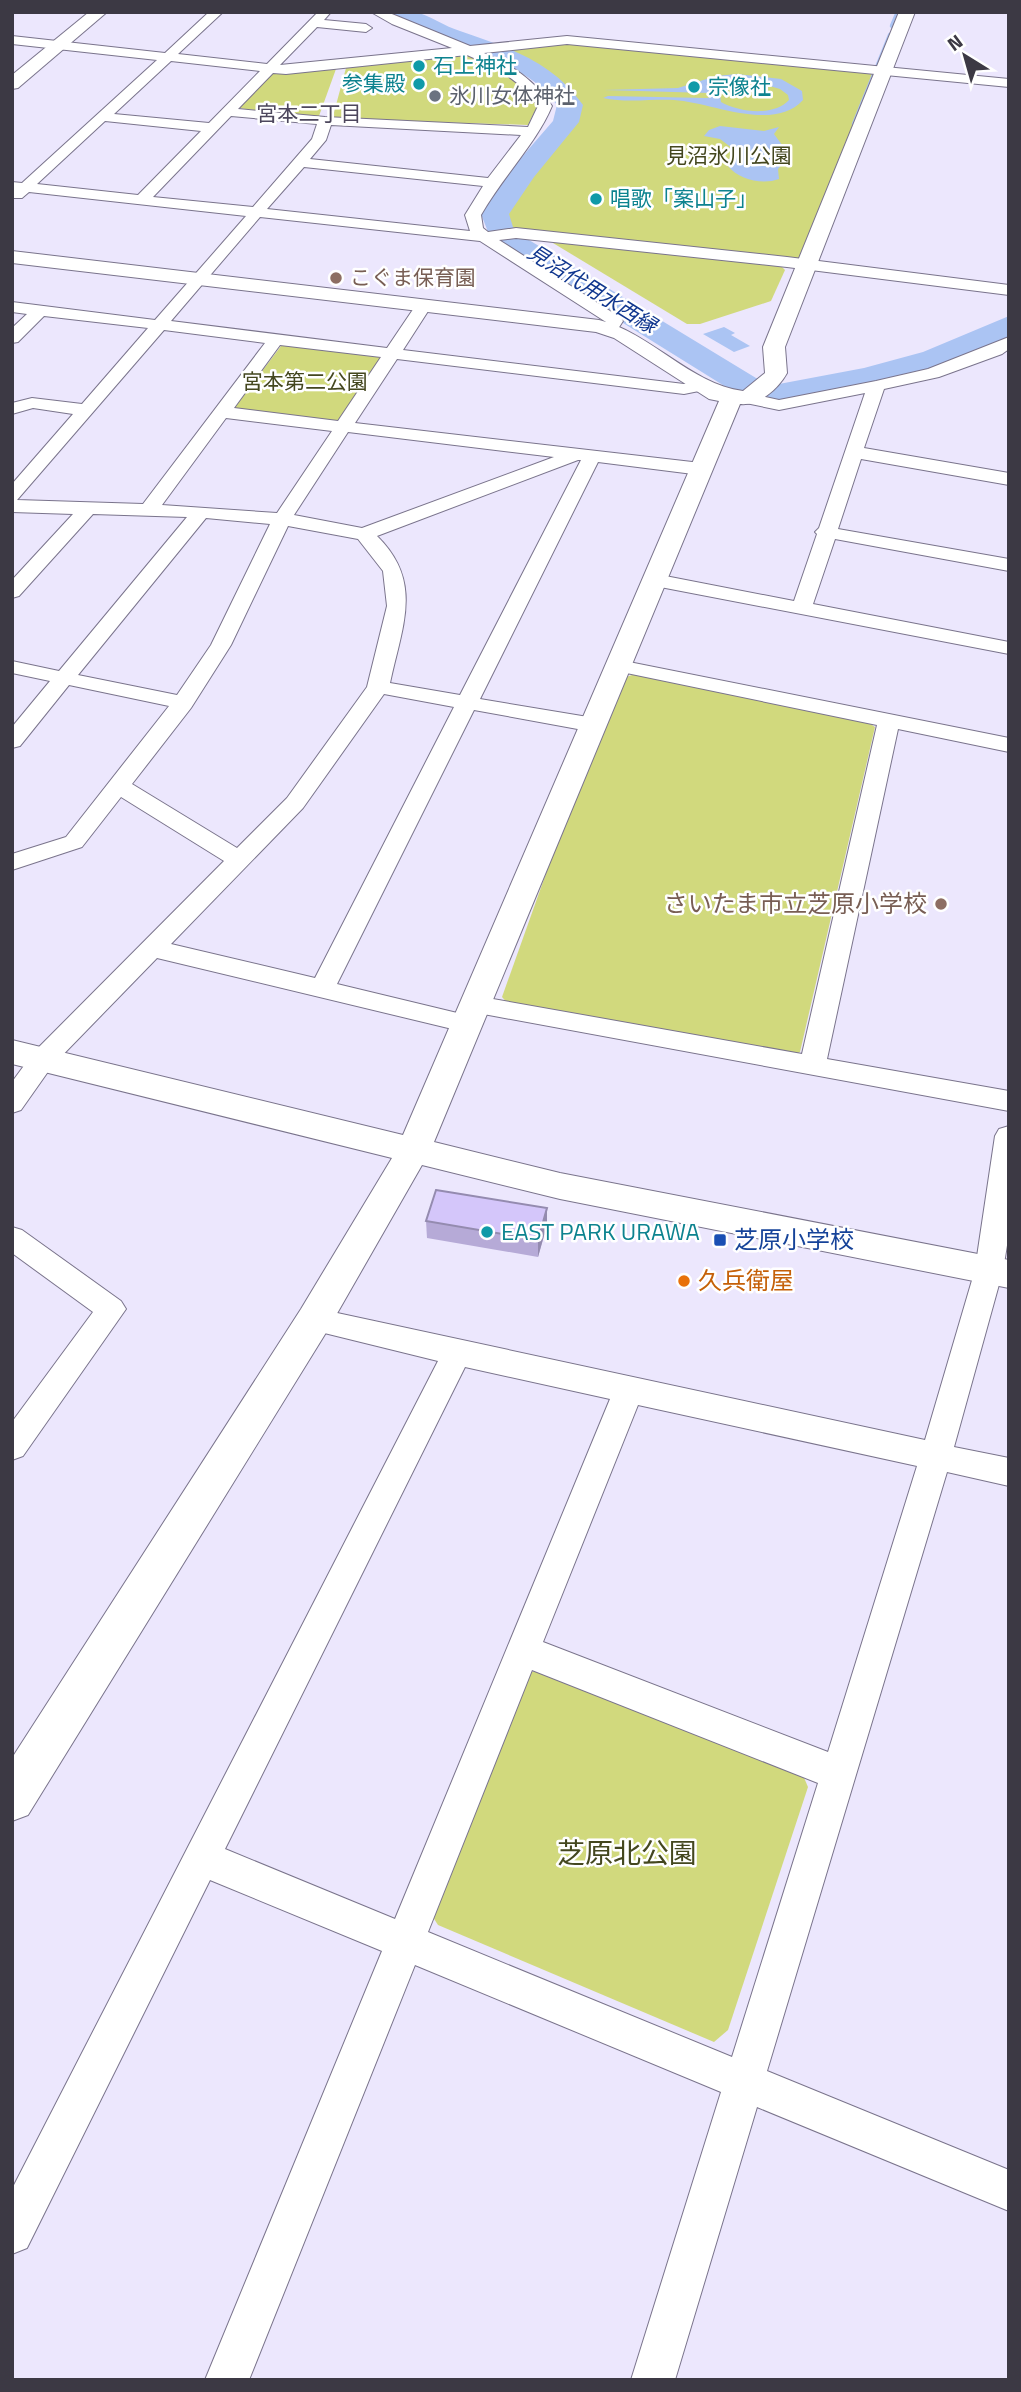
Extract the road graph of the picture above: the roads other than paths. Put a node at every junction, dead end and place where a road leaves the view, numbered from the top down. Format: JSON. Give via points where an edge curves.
{"nodes":[{"id":1,"x":99,"y":12,"type":"edge"},
{"id":2,"x":217,"y":12,"type":"edge"},
{"id":3,"x":325,"y":12,"type":"edge"},
{"id":4,"x":377,"y":12,"type":"edge"},
{"id":5,"x":907,"y":12,"type":"edge"},
{"id":6,"x":314,"y":23,"type":"junction"},
{"id":7,"x":366,"y":28,"type":"dead end"},
{"id":8,"x":114,"y":36,"type":"dead end"},
{"id":9,"x":12,"y":40,"type":"edge"},
{"id":10,"x":59,"y":46,"type":"junction"},
{"id":11,"x":235,"y":47,"type":"dead end"},
{"id":12,"x":470,"y":49,"type":"junction"},
{"id":13,"x":100,"y":50,"type":"junction"},
{"id":14,"x":168,"y":57,"type":"junction"},
{"id":15,"x":218,"y":63,"type":"junction"},
{"id":16,"x":269,"y":69,"type":"junction"},
{"id":17,"x":885,"y":71,"type":"junction"},
{"id":18,"x":1009,"y":83,"type":"edge"},
{"id":19,"x":12,"y":84,"type":"edge"},
{"id":20,"x":228,"y":112,"type":"junction"},
{"id":21,"x":102,"y":117,"type":"junction"},
{"id":22,"x":325,"y":121,"type":"junction"},
{"id":23,"x":212,"y":128,"type":"junction"},
{"id":24,"x":532,"y":131,"type":"junction"},
{"id":25,"x":300,"y":162,"type":"junction"},
{"id":26,"x":492,"y":183,"type":"junction"},
{"id":27,"x":19,"y":187,"type":"edge"},
{"id":28,"x":12,"y":200,"type":"edge"},
{"id":29,"x":141,"y":201,"type":"junction"},
{"id":30,"x":255,"y":214,"type":"junction"},
{"id":31,"x":484,"y":237,"type":"junction"},
{"id":32,"x":12,"y":257,"type":"edge"},
{"id":33,"x":808,"y":265,"type":"junction"},
{"id":34,"x":201,"y":279,"type":"junction"},
{"id":35,"x":1009,"y":290,"type":"edge"},
{"id":36,"x":424,"y":305,"type":"junction"},
{"id":37,"x":12,"y":307,"type":"edge"},
{"id":38,"x":39,"y":311,"type":"junction"},
{"id":39,"x":160,"y":326,"type":"junction"},
{"id":40,"x":610,"y":328,"type":"junction"},
{"id":41,"x":12,"y":338,"type":"edge"},
{"id":42,"x":276,"y":339,"type":"junction"},
{"id":43,"x":1007,"y":343,"type":"edge"},
{"id":44,"x":394,"y":353,"type":"junction"},
{"id":45,"x":1009,"y":361,"type":"edge"},
{"id":46,"x":876,"y":386,"type":"junction"},
{"id":47,"x":727,"y":393,"type":"junction"},
{"id":48,"x":12,"y":409,"type":"edge"},
{"id":49,"x":86,"y":410,"type":"junction"},
{"id":50,"x":221,"y":412,"type":"junction"},
{"id":51,"x":347,"y":425,"type":"junction"},
{"id":52,"x":853,"y":452,"type":"junction"},
{"id":53,"x":585,"y":456,"type":"junction"},
{"id":54,"x":701,"y":469,"type":"junction"},
{"id":55,"x":1009,"y":479,"type":"edge"},
{"id":56,"x":12,"y":496,"type":"edge"},
{"id":57,"x":12,"y":506,"type":"edge"},
{"id":58,"x":88,"y":508,"type":"junction"},
{"id":59,"x":149,"y":510,"type":"junction"},
{"id":60,"x":201,"y":512,"type":"junction"},
{"id":61,"x":282,"y":519,"type":"junction"},
{"id":62,"x":825,"y":531,"type":"junction"},
{"id":63,"x":364,"y":534,"type":"junction"},
{"id":64,"x":1009,"y":565,"type":"edge"},
{"id":65,"x":654,"y":580,"type":"junction"},
{"id":66,"x":12,"y":592,"type":"edge"},
{"id":67,"x":802,"y":608,"type":"junction"},
{"id":68,"x":1009,"y":648,"type":"edge"},
{"id":69,"x":619,"y":666,"type":"junction"},
{"id":70,"x":12,"y":667,"type":"edge"},
{"id":71,"x":65,"y":678,"type":"junction"},
{"id":72,"x":379,"y":687,"type":"junction"},
{"id":73,"x":184,"y":703,"type":"junction"},
{"id":74,"x":469,"y":703,"type":"junction"},
{"id":75,"x":889,"y":721,"type":"junction"},
{"id":76,"x":594,"y":725,"type":"junction"},
{"id":77,"x":12,"y":741,"type":"edge"},
{"id":78,"x":1009,"y":745,"type":"edge"},
{"id":79,"x":118,"y":785,"type":"junction"},
{"id":80,"x":240,"y":861,"type":"junction"},
{"id":81,"x":12,"y":862,"type":"edge"},
{"id":82,"x":152,"y":948,"type":"junction"},
{"id":83,"x":322,"y":989,"type":"junction"},
{"id":84,"x":473,"y":1015,"type":"junction"},
{"id":85,"x":28,"y":1056,"type":"edge"},
{"id":86,"x":813,"y":1064,"type":"junction"},
{"id":87,"x":1009,"y":1101,"type":"edge"},
{"id":88,"x":12,"y":1103,"type":"edge"},
{"id":89,"x":1009,"y":1136,"type":"edge"},
{"id":90,"x":413,"y":1151,"type":"junction"},
{"id":91,"x":12,"y":1238,"type":"edge"},
{"id":92,"x":999,"y":1272,"type":"edge"},
{"id":93,"x":314,"y":1320,"type":"junction"},
{"id":94,"x":457,"y":1353,"type":"junction"},
{"id":95,"x":629,"y":1389,"type":"junction"},
{"id":96,"x":12,"y":1447,"type":"edge"},
{"id":97,"x":936,"y":1456,"type":"junction"},
{"id":98,"x":1009,"y":1472,"type":"edge"},
{"id":99,"x":523,"y":1650,"type":"junction"},
{"id":100,"x":836,"y":1773,"type":"junction"},
{"id":101,"x":12,"y":1799,"type":"edge"},
{"id":102,"x":201,"y":1858,"type":"junction"},
{"id":103,"x":405,"y":1942,"type":"junction"},
{"id":104,"x":744,"y":2081,"type":"junction"},
{"id":105,"x":1009,"y":2191,"type":"edge"},
{"id":106,"x":12,"y":2232,"type":"edge"},
{"id":107,"x":227,"y":2380,"type":"edge"},
{"id":108,"x":653,"y":2380,"type":"edge"}],
"edges":[{"from":1,"to":10,"type":"street"},
{"from":2,"to":14,"type":"street"},
{"from":3,"to":6,"type":"street"},
{"from":4,"to":12,"type":"street","via":[[397,24]]},
{"from":5,"to":17,"type":"street"},
{"from":6,"to":7,"type":"street"},
{"from":6,"to":16,"type":"street"},
{"from":8,"to":13,"type":"street"},
{"from":9,"to":10,"type":"street"},
{"from":10,"to":13,"type":"street"},
{"from":10,"to":19,"type":"street"},
{"from":11,"to":15,"type":"street"},
{"from":12,"to":16,"type":"street"},
{"from":12,"to":17,"type":"street","via":[[568,40]]},
{"from":12,"to":24,"type":"street","via":[[513,72],[541,96],[545,106]]},
{"from":13,"to":14,"type":"street"},
{"from":14,"to":15,"type":"street"},
{"from":14,"to":21,"type":"street"},
{"from":15,"to":16,"type":"street"},
{"from":16,"to":20,"type":"street"},
{"from":17,"to":18,"type":"street"},
{"from":17,"to":33,"type":"street"},
{"from":20,"to":22,"type":"street"},
{"from":20,"to":23,"type":"street"},
{"from":21,"to":23,"type":"street"},
{"from":21,"to":27,"type":"street"},
{"from":22,"to":24,"type":"street"},
{"from":22,"to":25,"type":"street","via":[[319,140]]},
{"from":23,"to":29,"type":"street"},
{"from":24,"to":26,"type":"street"},
{"from":25,"to":26,"type":"street"},
{"from":25,"to":30,"type":"street"},
{"from":26,"to":31,"type":"street","via":[[473,215],[476,229]]},
{"from":27,"to":28,"type":"street"},
{"from":27,"to":29,"type":"street"},
{"from":29,"to":30,"type":"street"},
{"from":30,"to":31,"type":"street"},
{"from":30,"to":34,"type":"street"},
{"from":31,"to":33,"type":"street","via":[[516,233]]},
{"from":31,"to":40,"type":"street","via":[[615,321]]},
{"from":32,"to":34,"type":"street"},
{"from":33,"to":35,"type":"street"},
{"from":33,"to":47,"type":"street","via":[[775,347],[780,366],[777,375],[768,383]]},
{"from":34,"to":36,"type":"street"},
{"from":34,"to":39,"type":"street"},
{"from":36,"to":40,"type":"street"},
{"from":36,"to":44,"type":"street"},
{"from":37,"to":38,"type":"street"},
{"from":38,"to":39,"type":"street"},
{"from":38,"to":41,"type":"street"},
{"from":39,"to":42,"type":"street"},
{"from":39,"to":49,"type":"street"},
{"from":40,"to":47,"type":"street"},
{"from":42,"to":44,"type":"street"},
{"from":42,"to":50,"type":"street"},
{"from":43,"to":45,"type":"street"},
{"from":43,"to":46,"type":"street","via":[[933,373]]},
{"from":44,"to":47,"type":"street"},
{"from":44,"to":51,"type":"street"},
{"from":46,"to":47,"type":"street","via":[[779,405]]},
{"from":46,"to":52,"type":"street"},
{"from":47,"to":54,"type":"street"},
{"from":48,"to":49,"type":"street","via":[[32,403]]},
{"from":49,"to":56,"type":"street"},
{"from":50,"to":51,"type":"street"},
{"from":50,"to":59,"type":"street"},
{"from":51,"to":53,"type":"street"},
{"from":51,"to":61,"type":"street"},
{"from":52,"to":55,"type":"street"},
{"from":52,"to":62,"type":"street"},
{"from":53,"to":54,"type":"street"},
{"from":53,"to":63,"type":"street"},
{"from":53,"to":74,"type":"street"},
{"from":54,"to":65,"type":"street"},
{"from":57,"to":58,"type":"street"},
{"from":58,"to":59,"type":"street"},
{"from":58,"to":66,"type":"street"},
{"from":59,"to":60,"type":"street"},
{"from":60,"to":61,"type":"street"},
{"from":60,"to":71,"type":"street"},
{"from":61,"to":63,"type":"street"},
{"from":61,"to":73,"type":"street","via":[[221,645]]},
{"from":62,"to":64,"type":"street"},
{"from":62,"to":67,"type":"street"},
{"from":63,"to":72,"type":"street","via":[[393,571],[397,606]]},
{"from":65,"to":67,"type":"street"},
{"from":65,"to":69,"type":"street"},
{"from":67,"to":68,"type":"street"},
{"from":69,"to":75,"type":"street"},
{"from":69,"to":76,"type":"street"},
{"from":70,"to":71,"type":"street"},
{"from":71,"to":73,"type":"street"},
{"from":71,"to":77,"type":"street"},
{"from":72,"to":74,"type":"street"},
{"from":72,"to":80,"type":"street","via":[[295,803]]},
{"from":73,"to":79,"type":"street"},
{"from":74,"to":76,"type":"street"},
{"from":74,"to":83,"type":"street"},
{"from":75,"to":78,"type":"street"},
{"from":75,"to":86,"type":"street"},
{"from":76,"to":84,"type":"street"},
{"from":79,"to":80,"type":"street"},
{"from":79,"to":81,"type":"street","via":[[74,842]]},
{"from":80,"to":82,"type":"street"},
{"from":82,"to":83,"type":"street"},
{"from":82,"to":85,"type":"street"},
{"from":83,"to":84,"type":"street"},
{"from":84,"to":86,"type":"street"},
{"from":84,"to":90,"type":"street"},
{"from":85,"to":88,"type":"street"},
{"from":85,"to":90,"type":"street"},
{"from":86,"to":87,"type":"street"},
{"from":89,"to":92,"type":"street"},
{"from":90,"to":92,"type":"street","via":[[560,1186]]},
{"from":90,"to":93,"type":"street"},
{"from":91,"to":96,"type":"street","via":[[111,1309]]},
{"from":92,"to":97,"type":"street"},
{"from":93,"to":94,"type":"street"},
{"from":93,"to":101,"type":"street"},
{"from":94,"to":95,"type":"street"},
{"from":94,"to":102,"type":"street"},
{"from":95,"to":97,"type":"street"},
{"from":95,"to":99,"type":"street"},
{"from":97,"to":98,"type":"street"},
{"from":97,"to":100,"type":"street"},
{"from":99,"to":100,"type":"street"},
{"from":99,"to":103,"type":"street"},
{"from":100,"to":104,"type":"street"},
{"from":102,"to":103,"type":"street"},
{"from":102,"to":106,"type":"street"},
{"from":103,"to":104,"type":"street"},
{"from":103,"to":107,"type":"street"},
{"from":104,"to":105,"type":"street"},
{"from":104,"to":108,"type":"street"}]}
